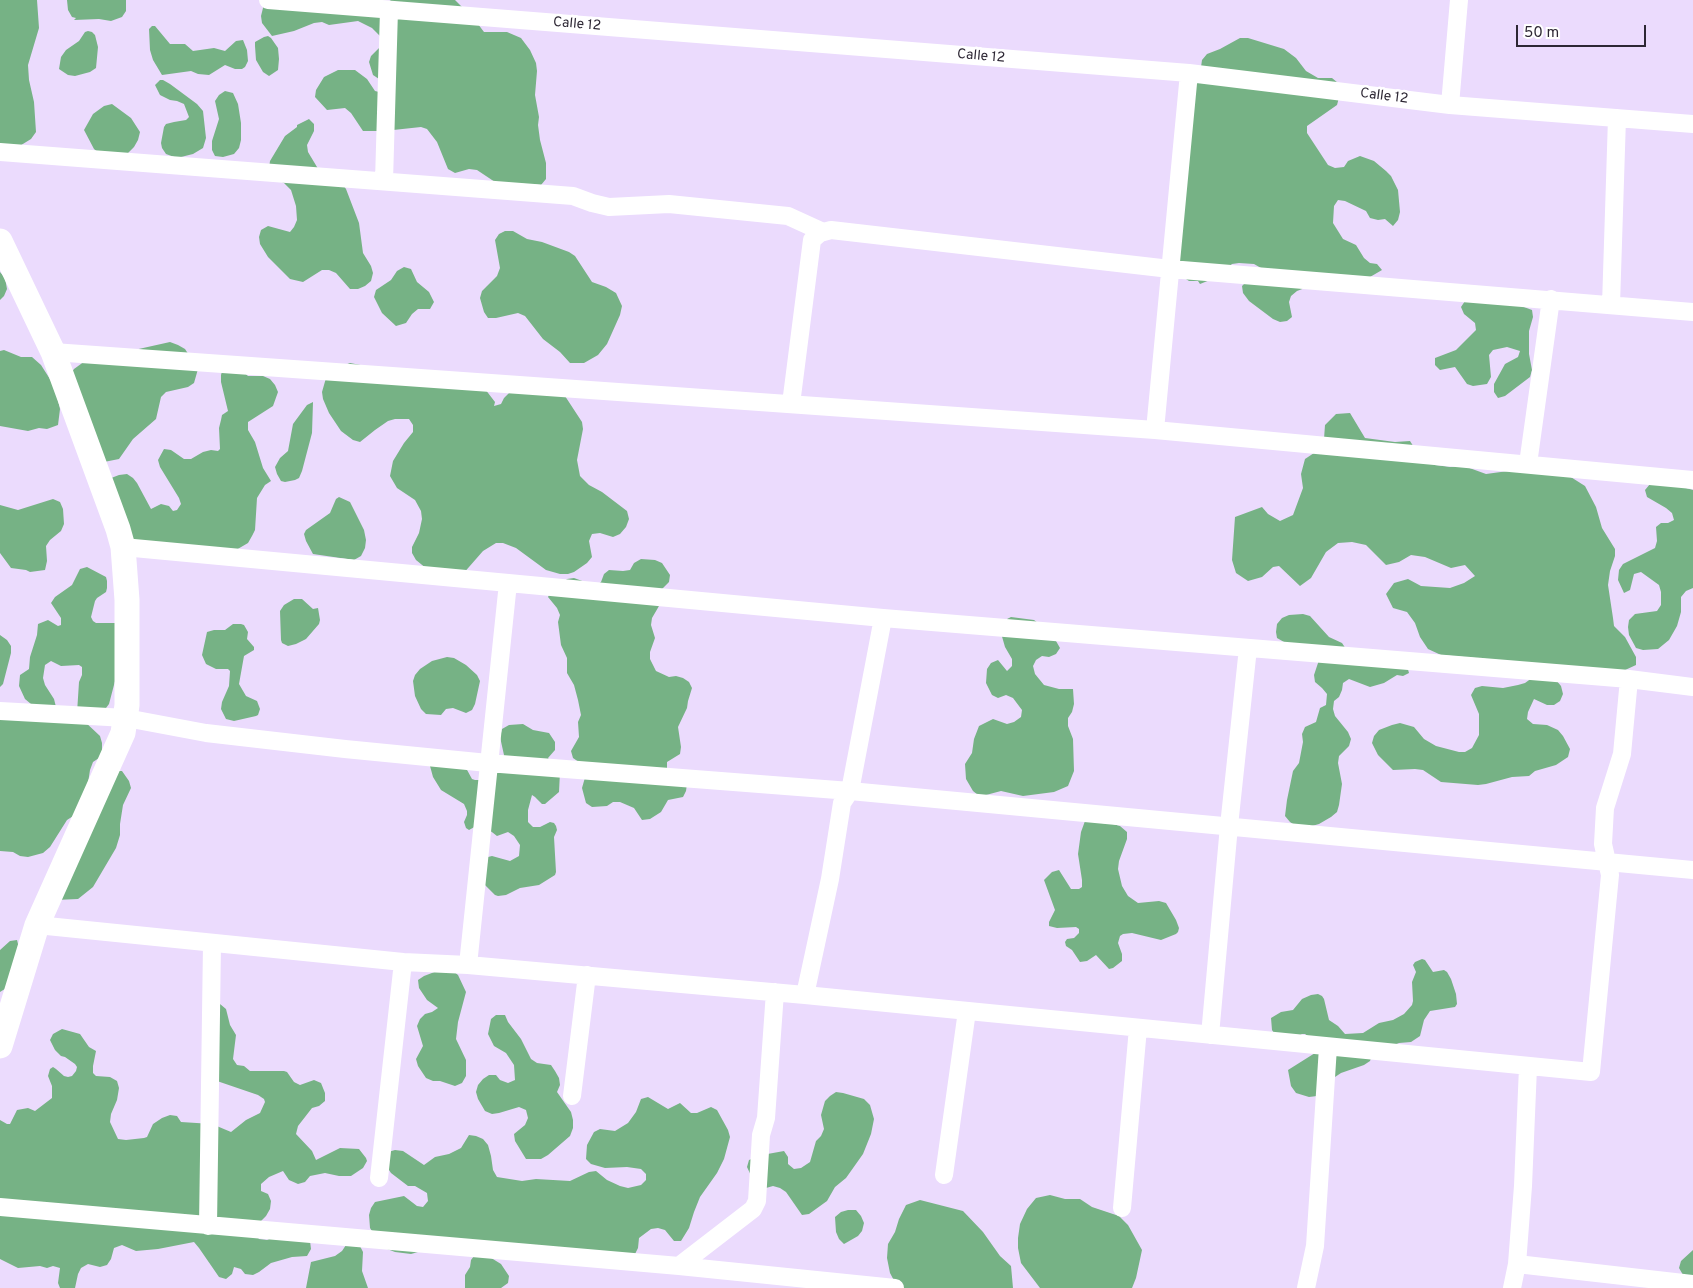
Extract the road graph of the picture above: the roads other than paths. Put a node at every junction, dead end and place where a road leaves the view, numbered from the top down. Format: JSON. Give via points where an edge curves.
{"nodes":[{"id":1,"x":268,"y":0,"type":"edge"},
{"id":2,"x":1459,"y":0,"type":"edge"},
{"id":3,"x":389,"y":10,"type":"junction"},
{"id":4,"x":1189,"y":73,"type":"junction"},
{"id":5,"x":1450,"y":106,"type":"junction"},
{"id":6,"x":1616,"y":118,"type":"junction"},
{"id":7,"x":1693,"y":124,"type":"edge"},
{"id":8,"x":0,"y":152,"type":"edge"},
{"id":9,"x":384,"y":181,"type":"junction"},
{"id":10,"x":823,"y":232,"type":"junction"},
{"id":11,"x":0,"y":241,"type":"edge"},
{"id":12,"x":1170,"y":269,"type":"junction"},
{"id":13,"x":1551,"y":300,"type":"junction"},
{"id":14,"x":1612,"y":305,"type":"junction"},
{"id":15,"x":1693,"y":312,"type":"edge"},
{"id":16,"x":53,"y":352,"type":"junction"},
{"id":17,"x":791,"y":404,"type":"junction"},
{"id":18,"x":1155,"y":430,"type":"junction"},
{"id":19,"x":1528,"y":464,"type":"junction"},
{"id":20,"x":1693,"y":480,"type":"edge"},
{"id":21,"x":123,"y":547,"type":"junction"},
{"id":22,"x":508,"y":583,"type":"junction"},
{"id":23,"x":883,"y":618,"type":"junction"},
{"id":24,"x":1248,"y":648,"type":"junction"},
{"id":25,"x":1629,"y":679,"type":"junction"},
{"id":26,"x":1693,"y":687,"type":"edge"},
{"id":27,"x":0,"y":711,"type":"edge"},
{"id":28,"x":126,"y":718,"type":"junction"},
{"id":29,"x":488,"y":763,"type":"junction"},
{"id":30,"x":850,"y":791,"type":"junction"},
{"id":31,"x":1229,"y":826,"type":"junction"},
{"id":32,"x":1606,"y":861,"type":"junction"},
{"id":33,"x":1693,"y":870,"type":"edge"},
{"id":34,"x":37,"y":925,"type":"junction"},
{"id":35,"x":212,"y":944,"type":"junction"},
{"id":36,"x":403,"y":962,"type":"junction"},
{"id":37,"x":468,"y":965,"type":"junction"},
{"id":38,"x":587,"y":975,"type":"junction"},
{"id":39,"x":775,"y":992,"type":"junction"},
{"id":40,"x":805,"y":995,"type":"junction"},
{"id":41,"x":966,"y":1011,"type":"junction"},
{"id":42,"x":1138,"y":1028,"type":"junction"},
{"id":43,"x":1210,"y":1035,"type":"junction"},
{"id":44,"x":0,"y":1046,"type":"edge"},
{"id":45,"x":1328,"y":1047,"type":"junction"},
{"id":46,"x":1528,"y":1067,"type":"junction"},
{"id":47,"x":572,"y":1096,"type":"dead end"},
{"id":48,"x":944,"y":1175,"type":"dead end"},
{"id":49,"x":379,"y":1178,"type":"dead end"},
{"id":50,"x":0,"y":1207,"type":"edge"},
{"id":51,"x":1122,"y":1208,"type":"dead end"},
{"id":52,"x":208,"y":1226,"type":"junction"},
{"id":53,"x":1517,"y":1264,"type":"junction"},
{"id":54,"x":679,"y":1266,"type":"junction"},
{"id":55,"x":1693,"y":1284,"type":"edge"},
{"id":56,"x":895,"y":1288,"type":"edge"},
{"id":57,"x":1306,"y":1288,"type":"edge"},
{"id":58,"x":1512,"y":1288,"type":"edge"}],
"edges":[{"from":1,"to":3,"type":"street","name":"Calle 12"},
{"from":2,"to":5,"type":"street"},
{"from":3,"to":4,"type":"street","name":"Calle 12"},
{"from":3,"to":9,"type":"street"},
{"from":4,"to":5,"type":"street","name":"Calle 12"},
{"from":4,"to":12,"type":"street"},
{"from":5,"to":6,"type":"street","name":"Calle 12"},
{"from":6,"to":7,"type":"street","name":"Calle 12"},
{"from":6,"to":14,"type":"street"},
{"from":8,"to":9,"type":"street"},
{"from":9,"to":10,"type":"street","via":[[573,196],[609,207],[669,204],[788,216]]},
{"from":10,"to":12,"type":"street","via":[[831,230]]},
{"from":10,"to":17,"type":"street","via":[[812,240]]},
{"from":11,"to":16,"type":"street"},
{"from":12,"to":13,"type":"street"},
{"from":12,"to":18,"type":"street"},
{"from":13,"to":14,"type":"street"},
{"from":13,"to":19,"type":"street"},
{"from":14,"to":15,"type":"street"},
{"from":16,"to":17,"type":"street"},
{"from":16,"to":21,"type":"street"},
{"from":17,"to":18,"type":"street"},
{"from":18,"to":19,"type":"street"},
{"from":19,"to":20,"type":"street"},
{"from":21,"to":22,"type":"street"},
{"from":21,"to":28,"type":"street","via":[[127,600]]},
{"from":22,"to":23,"type":"street"},
{"from":22,"to":29,"type":"street"},
{"from":23,"to":24,"type":"street"},
{"from":23,"to":30,"type":"street"},
{"from":24,"to":25,"type":"street"},
{"from":24,"to":31,"type":"street"},
{"from":25,"to":26,"type":"street"},
{"from":25,"to":32,"type":"street","via":[[1622,754],[1605,808],[1603,844]]},
{"from":27,"to":28,"type":"street"},
{"from":28,"to":29,"type":"street","via":[[206,734]]},
{"from":28,"to":34,"type":"street","via":[[123,733]]},
{"from":29,"to":30,"type":"street"},
{"from":29,"to":37,"type":"street"},
{"from":30,"to":31,"type":"street"},
{"from":30,"to":40,"type":"street","via":[[842,803],[830,879]]},
{"from":31,"to":32,"type":"street"},
{"from":31,"to":43,"type":"street"},
{"from":32,"to":33,"type":"street"},
{"from":32,"to":46,"type":"street","via":[[1610,875],[1592,1072]]},
{"from":34,"to":35,"type":"street"},
{"from":34,"to":44,"type":"street"},
{"from":35,"to":36,"type":"street"},
{"from":35,"to":52,"type":"street"},
{"from":36,"to":37,"type":"street"},
{"from":36,"to":49,"type":"street"},
{"from":37,"to":38,"type":"street"},
{"from":38,"to":39,"type":"street"},
{"from":38,"to":47,"type":"street"},
{"from":39,"to":40,"type":"street"},
{"from":39,"to":54,"type":"street","via":[[757,1201],[753,1209]]},
{"from":40,"to":41,"type":"street"},
{"from":41,"to":42,"type":"street"},
{"from":41,"to":48,"type":"street"},
{"from":42,"to":43,"type":"street"},
{"from":42,"to":51,"type":"street"},
{"from":43,"to":45,"type":"street"},
{"from":45,"to":46,"type":"street"},
{"from":45,"to":57,"type":"street","via":[[1315,1246]]},
{"from":46,"to":53,"type":"street"},
{"from":50,"to":52,"type":"street"},
{"from":52,"to":54,"type":"street"},
{"from":53,"to":55,"type":"street"},
{"from":53,"to":58,"type":"street"},
{"from":54,"to":56,"type":"street"}]}
